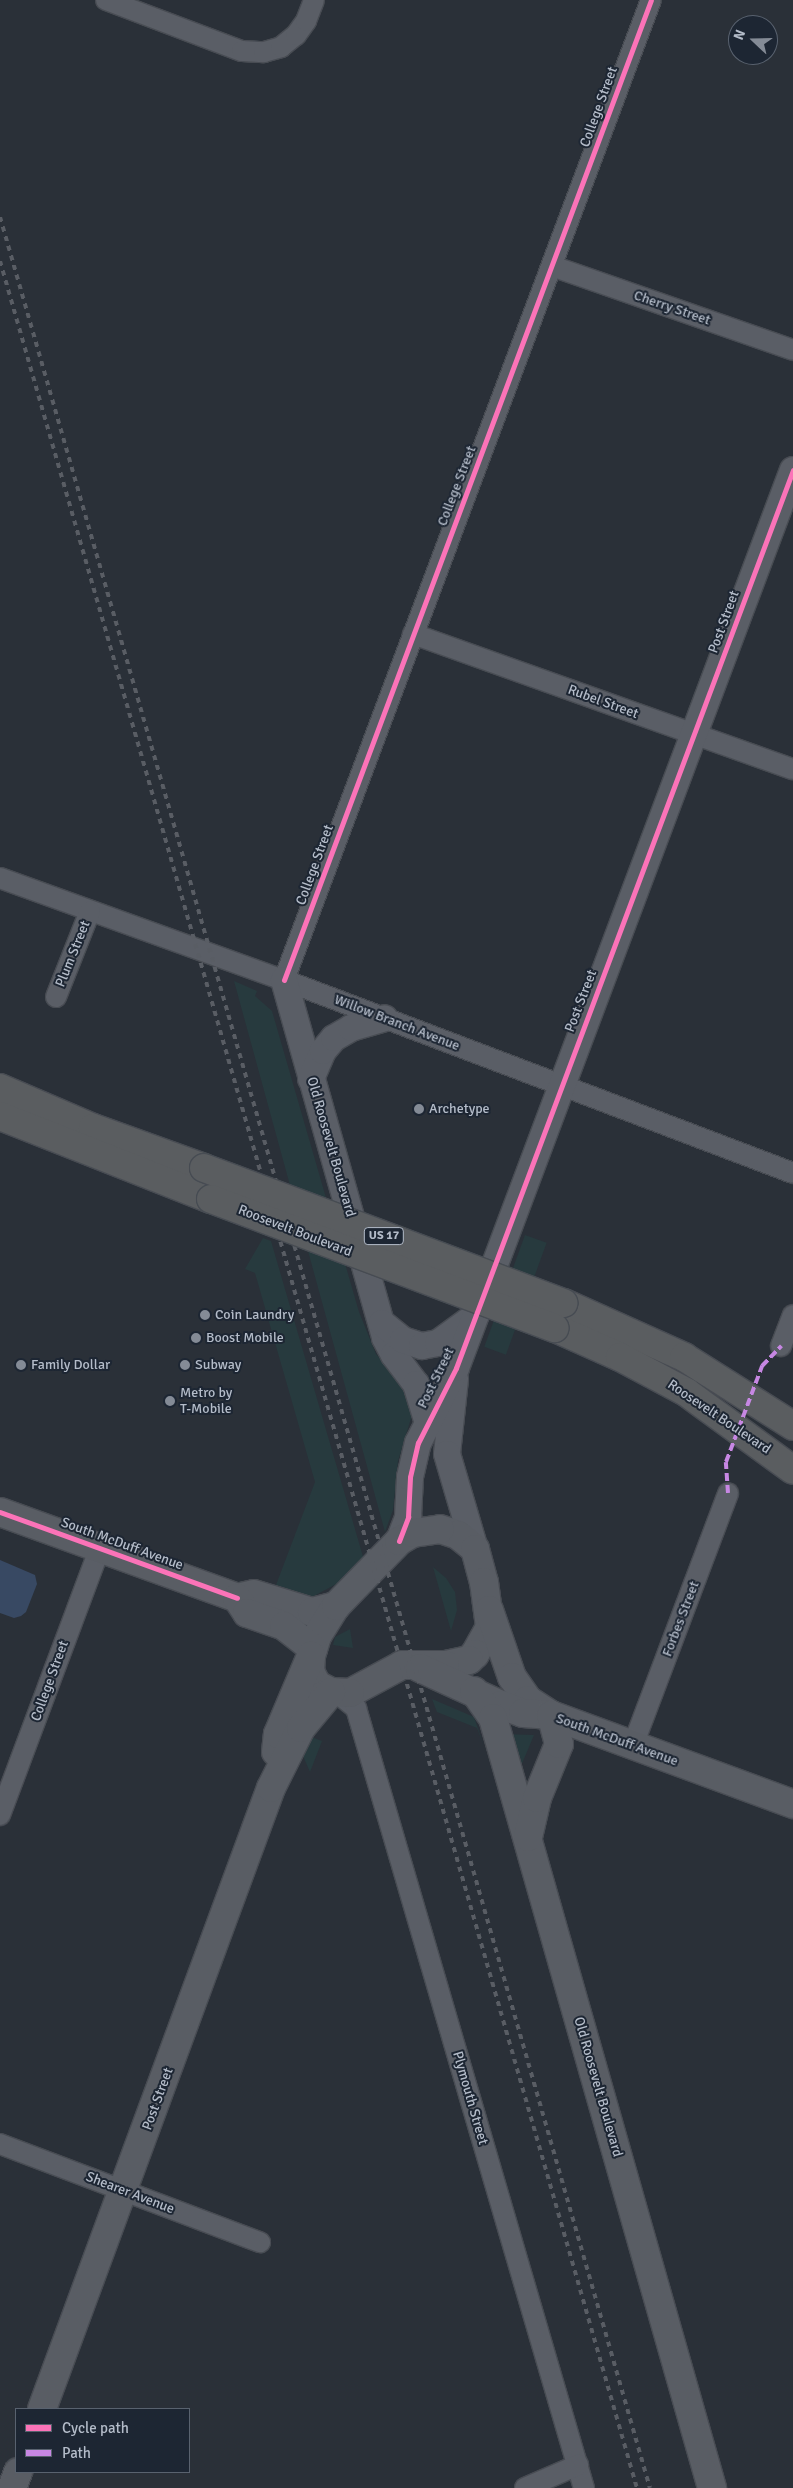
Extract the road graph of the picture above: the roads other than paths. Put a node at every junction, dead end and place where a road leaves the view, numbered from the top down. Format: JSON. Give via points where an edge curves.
{"nodes":[{"id":1,"x":106,"y":0,"type":"edge"},
{"id":2,"x":314,"y":0,"type":"edge"},
{"id":3,"x":651,"y":0,"type":"edge"},
{"id":4,"x":552,"y":266,"type":"junction"},
{"id":5,"x":793,"y":350,"type":"edge"},
{"id":6,"x":793,"y":470,"type":"edge"},
{"id":7,"x":413,"y":634,"type":"junction"},
{"id":8,"x":695,"y":734,"type":"junction"},
{"id":9,"x":793,"y":769,"type":"edge"},
{"id":10,"x":0,"y":878,"type":"edge"},
{"id":11,"x":90,"y":911,"type":"junction"},
{"id":12,"x":284,"y":980,"type":"junction"},
{"id":13,"x":56,"y":997,"type":"dead end"},
{"id":14,"x":385,"y":1018,"type":"junction"},
{"id":15,"x":311,"y":1079,"type":"junction"},
{"id":16,"x":561,"y":1086,"type":"junction"},
{"id":17,"x":0,"y":1088,"type":"edge"},
{"id":18,"x":0,"y":1116,"type":"edge"},
{"id":19,"x":793,"y":1173,"type":"edge"},
{"id":20,"x":793,"y":1315,"type":"edge"},
{"id":21,"x":475,"y":1316,"type":"junction"},
{"id":22,"x":559,"y":1316,"type":"junction"},
{"id":23,"x":382,"y":1323,"type":"junction"},
{"id":24,"x":781,"y":1346,"type":"dead end"},
{"id":25,"x":456,"y":1368,"type":"junction"},
{"id":26,"x":427,"y":1421,"type":"junction"},
{"id":27,"x":793,"y":1426,"type":"edge"},
{"id":28,"x":793,"y":1470,"type":"edge"},
{"id":29,"x":728,"y":1493,"type":"dead end"},
{"id":30,"x":0,"y":1512,"type":"edge"},
{"id":31,"x":399,"y":1541,"type":"junction"},
{"id":32,"x":100,"y":1548,"type":"junction"},
{"id":33,"x":475,"y":1550,"type":"junction"},
{"id":34,"x":237,"y":1598,"type":"junction"},
{"id":35,"x":486,"y":1604,"type":"junction"},
{"id":36,"x":336,"y":1606,"type":"junction"},
{"id":37,"x":312,"y":1653,"type":"junction"},
{"id":38,"x":415,"y":1665,"type":"junction"},
{"id":39,"x":474,"y":1691,"type":"junction"},
{"id":40,"x":341,"y":1697,"type":"junction"},
{"id":41,"x":551,"y":1715,"type":"junction"},
{"id":42,"x":633,"y":1745,"type":"junction"},
{"id":43,"x":271,"y":1788,"type":"junction"},
{"id":44,"x":793,"y":1804,"type":"edge"},
{"id":45,"x":0,"y":1815,"type":"edge"},
{"id":46,"x":528,"y":1842,"type":"junction"},
{"id":47,"x":0,"y":2144,"type":"edge"},
{"id":48,"x":124,"y":2191,"type":"junction"},
{"id":49,"x":260,"y":2242,"type":"dead end"},
{"id":50,"x":42,"y":2408,"type":"edge"},
{"id":51,"x":578,"y":2465,"type":"junction"},
{"id":52,"x":18,"y":2473,"type":"edge"},
{"id":53,"x":12,"y":2488,"type":"edge"},
{"id":54,"x":525,"y":2488,"type":"edge"},
{"id":55,"x":584,"y":2488,"type":"edge"},
{"id":56,"x":712,"y":2488,"type":"edge"}],
"edges":[{"from":1,"to":2,"type":"street","via":[[242,51],[264,52],[281,47],[296,35]]},
{"from":3,"to":4,"type":"street","name":"College Street"},
{"from":4,"to":5,"type":"street","name":"Cherry Street"},
{"from":4,"to":7,"type":"street","name":"College Street"},
{"from":6,"to":8,"type":"street","name":"Post Street"},
{"from":7,"to":8,"type":"street","name":"Rubel Street"},
{"from":7,"to":12,"type":"street","name":"College Street"},
{"from":8,"to":9,"type":"street","name":"Rubel Street"},
{"from":8,"to":16,"type":"street","name":"Post Street"},
{"from":10,"to":11,"type":"street","name":"Willow Branch Avenue"},
{"from":11,"to":12,"type":"street","name":"Willow Branch Avenue"},
{"from":11,"to":13,"type":"street","name":"Plum Street"},
{"from":12,"to":14,"type":"street","name":"Willow Branch Avenue"},
{"from":12,"to":15,"type":"street","name":"Old Roosevelt Boulevard"},
{"from":14,"to":15,"type":"street","via":[[351,1028],[334,1038],[323,1052]]},
{"from":14,"to":16,"type":"street","name":"Willow Branch Avenue"},
{"from":15,"to":23,"type":"street","name":"Old Roosevelt Boulevard"},
{"from":16,"to":19,"type":"street","name":"Willow Branch Avenue"},
{"from":16,"to":21,"type":"street","name":"Post Street"},
{"from":17,"to":22,"type":"highway","name":"Roosevelt Boulevard","number":"US 17","bridge":true,"via":[[93,1128],[204,1168]]},
{"from":18,"to":22,"type":"highway","name":"Roosevelt Boulevard","number":"US 17","bridge":true,"via":[[211,1199]]},
{"from":20,"to":24,"type":"street"},
{"from":21,"to":23,"type":"street","via":[[438,1342],[422,1346],[403,1340]]},
{"from":21,"to":25,"type":"street","name":"Post Street"},
{"from":22,"to":27,"type":"highway","name":"Roosevelt Boulevard","number":"US 17","via":[[684,1357]]},
{"from":22,"to":28,"type":"highway","name":"Roosevelt Boulevard","number":"US 17","via":[[620,1356],[686,1392]]},
{"from":23,"to":26,"type":"street","name":"Old Roosevelt Boulevard","via":[[391,1351],[418,1387]]},
{"from":25,"to":26,"type":"street","name":"Post Street"},
{"from":25,"to":33,"type":"street","name":"Post Street","via":[[447,1446]]},
{"from":26,"to":31,"type":"street","name":"Post Street","via":[[414,1457],[408,1517]]},
{"from":29,"to":42,"type":"street","name":"Forbes Street"},
{"from":30,"to":32,"type":"main road","name":"South McDuff Avenue"},
{"from":31,"to":33,"type":"main road","via":[[413,1533],[440,1529],[458,1534]]},
{"from":31,"to":36,"type":"main road","name":"Post Street"},
{"from":32,"to":34,"type":"main road","name":"South McDuff Avenue"},
{"from":32,"to":45,"type":"street","name":"College Street"},
{"from":33,"to":35,"type":"main road"},
{"from":34,"to":36,"type":"main road","name":"South McDuff Avenue","via":[[254,1594],[312,1612]]},
{"from":34,"to":37,"type":"main road","name":"South McDuff Avenue","via":[[247,1613],[284,1626]]},
{"from":35,"to":38,"type":"main road","via":[[490,1627],[476,1654],[469,1660],[444,1665]]},
{"from":35,"to":41,"type":"main road","via":[[499,1632],[512,1677],[528,1700]]},
{"from":36,"to":37,"type":"main road","name":"Post Street"},
{"from":37,"to":40,"type":"main road","via":[[313,1680]]},
{"from":37,"to":43,"type":"main road","name":"Post Street","via":[[278,1734]]},
{"from":38,"to":39,"type":"main road","name":"South McDuff Avenue"},
{"from":38,"to":40,"type":"main road","via":[[402,1665]]},
{"from":39,"to":41,"type":"main road","name":"South McDuff Avenue","via":[[523,1713]]},
{"from":39,"to":46,"type":"main road","name":"Old Roosevelt Boulevard","via":[[493,1718]]},
{"from":40,"to":43,"type":"main road","name":"Post Street","via":[[301,1728]]},
{"from":40,"to":51,"type":"street","name":"Plymouth Street"},
{"from":41,"to":42,"type":"main road","name":"South McDuff Avenue"},
{"from":41,"to":46,"type":"main road","via":[[559,1744],[537,1798]]},
{"from":42,"to":44,"type":"main road","name":"South McDuff Avenue"},
{"from":43,"to":48,"type":"main road","name":"Post Street"},
{"from":46,"to":56,"type":"main road","name":"Old Roosevelt Boulevard"},
{"from":47,"to":48,"type":"street","name":"Shearer Avenue"},
{"from":48,"to":49,"type":"street","name":"Shearer Avenue"},
{"from":48,"to":50,"type":"main road","name":"Post Street"},
{"from":51,"to":54,"type":"street"},
{"from":51,"to":55,"type":"street","name":"Plymouth Street"},
{"from":52,"to":53,"type":"main road"}]}
